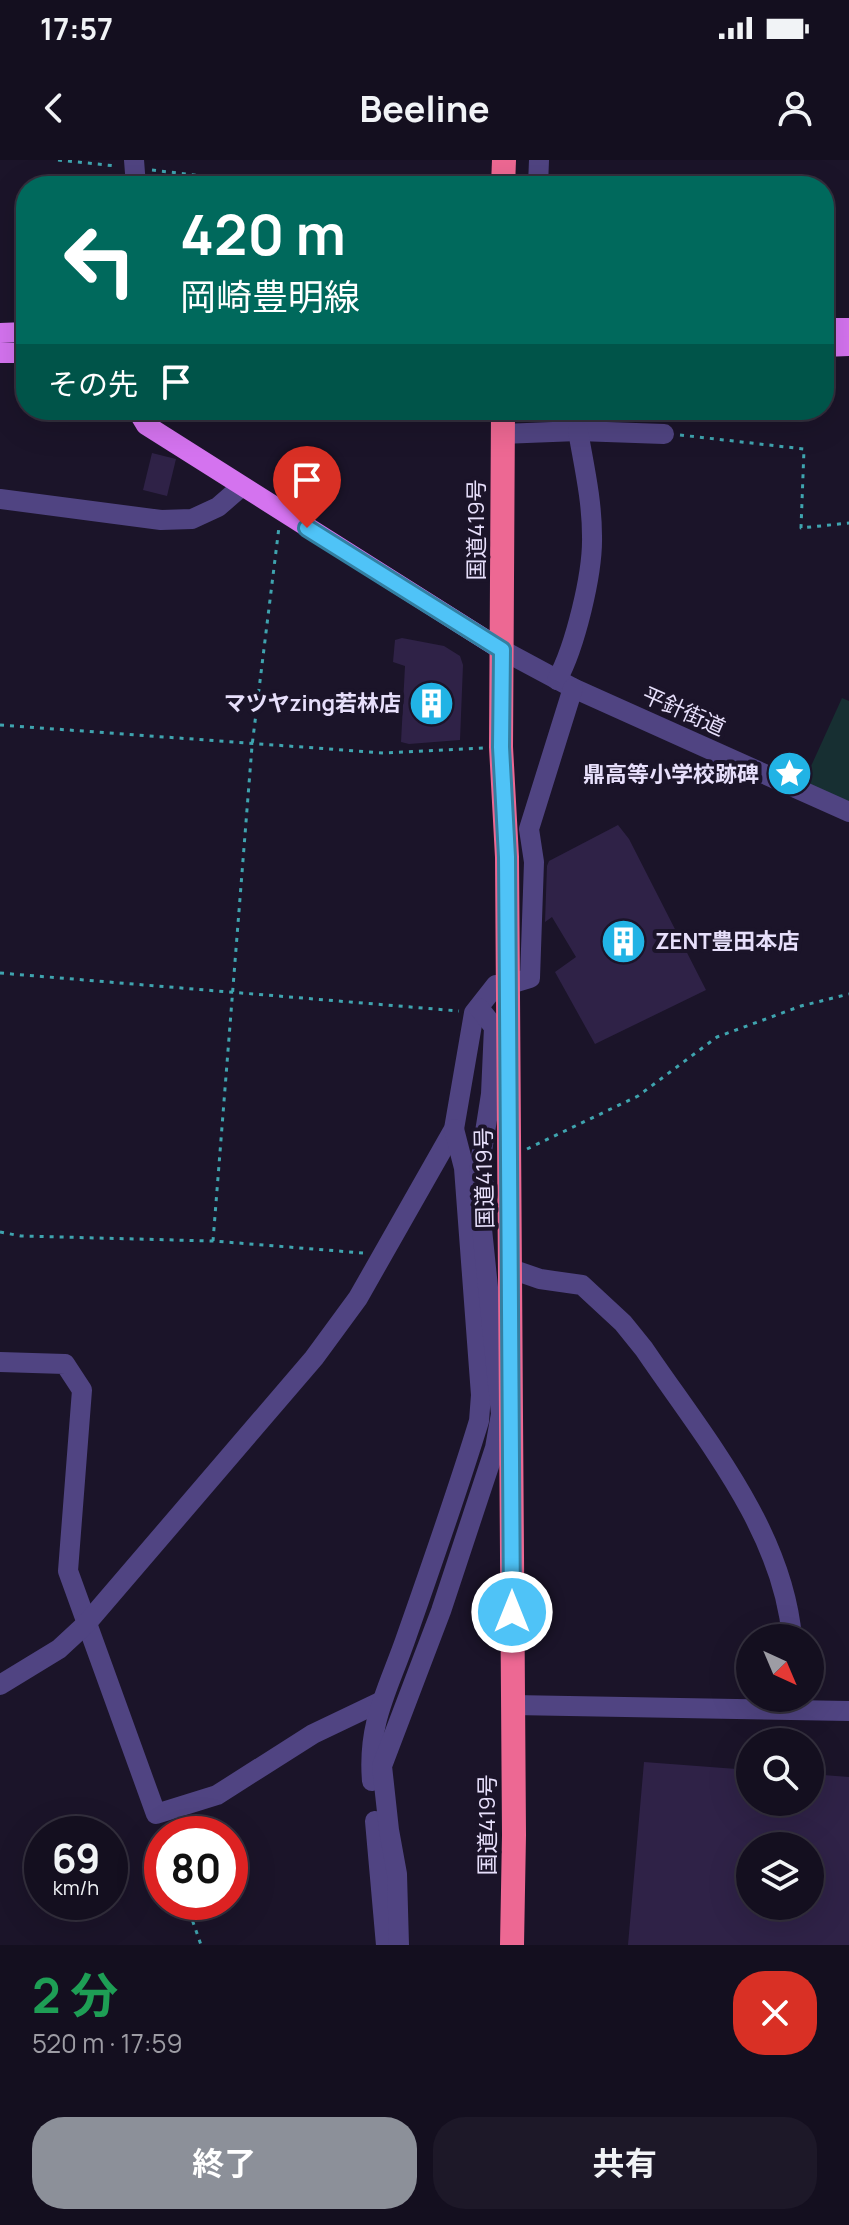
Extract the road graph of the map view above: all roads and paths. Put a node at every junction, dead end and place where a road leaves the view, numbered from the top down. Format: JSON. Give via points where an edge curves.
{"nodes":[{"id":1,"x":58,"y":160,"type":"edge"},
{"id":2,"x":135,"y":171,"type":"edge"},
{"id":3,"x":186,"y":176,"type":"edge"},
{"id":4,"x":143,"y":420,"type":"edge"},
{"id":5,"x":502,"y":422,"type":"edge"},
{"id":6,"x":578,"y":431,"type":"junction"},
{"id":7,"x":664,"y":434,"type":"joint"},
{"id":8,"x":241,"y":487,"type":"junction"},
{"id":9,"x":0,"y":499,"type":"edge"},
{"id":10,"x":281,"y":512,"type":"junction"},
{"id":11,"x":849,"y":523,"type":"edge"},
{"id":12,"x":502,"y":650,"type":"junction"},
{"id":13,"x":565,"y":684,"type":"junction"},
{"id":14,"x":0,"y":725,"type":"edge"},
{"id":15,"x":252,"y":746,"type":"junction"},
{"id":16,"x":501,"y":747,"type":"junction"},
{"id":17,"x":849,"y":812,"type":"edge"},
{"id":18,"x":507,"y":857,"type":"junction"},
{"id":19,"x":534,"y":862,"type":"junction"},
{"id":20,"x":0,"y":973,"type":"edge"},
{"id":21,"x":507,"y":985,"type":"junction"},
{"id":22,"x":233,"y":992,"type":"junction"},
{"id":23,"x":849,"y":994,"type":"edge"},
{"id":24,"x":477,"y":1011,"type":"junction"},
{"id":25,"x":454,"y":1129,"type":"junction"},
{"id":26,"x":510,"y":1157,"type":"junction"},
{"id":27,"x":0,"y":1232,"type":"edge"},
{"id":28,"x":213,"y":1241,"type":"junction"},
{"id":29,"x":383,"y":1255,"type":"junction"},
{"id":30,"x":511,"y":1269,"type":"junction"},
{"id":31,"x":0,"y":1362,"type":"edge"},
{"id":32,"x":86,"y":1624,"type":"junction"},
{"id":33,"x":791,"y":1624,"type":"edge"},
{"id":34,"x":0,"y":1685,"type":"edge"},
{"id":35,"x":380,"y":1702,"type":"junction"},
{"id":36,"x":736,"y":1704,"type":"edge"},
{"id":37,"x":513,"y":1705,"type":"junction"},
{"id":38,"x":824,"y":1708,"type":"edge"},
{"id":39,"x":849,"y":1711,"type":"edge"},
{"id":40,"x":192,"y":1920,"type":"edge"},
{"id":41,"x":201,"y":1945,"type":"edge"},
{"id":42,"x":386,"y":1945,"type":"edge"},
{"id":43,"x":399,"y":1945,"type":"edge"},
{"id":44,"x":512,"y":1945,"type":"edge"}],
"edges":[{"from":1,"to":2,"type":"path"},
{"from":2,"to":3,"type":"path"},
{"from":4,"to":8,"type":"main road"},
{"from":5,"to":6,"type":"street"},
{"from":5,"to":12,"type":"highway","name":"国道419号"},
{"from":6,"to":7,"type":"street"},
{"from":6,"to":13,"type":"street","via":[[593,539]]},
{"from":7,"to":11,"type":"path","via":[[804,449],[801,528]]},
{"from":8,"to":9,"type":"street","via":[[218,507],[192,519],[161,520]]},
{"from":8,"to":10,"type":"main road"},
{"from":10,"to":12,"type":"main road"},
{"from":10,"to":15,"type":"path"},
{"from":12,"to":13,"type":"street","name":"平針街道"},
{"from":12,"to":16,"type":"highway","name":"国道419号"},
{"from":13,"to":17,"type":"street","name":"平針街道"},
{"from":13,"to":19,"type":"street","via":[[529,829]]},
{"from":14,"to":15,"type":"path"},
{"from":15,"to":16,"type":"path","via":[[384,753]]},
{"from":15,"to":22,"type":"path"},
{"from":16,"to":18,"type":"highway","name":"国道419号"},
{"from":18,"to":19,"type":"street"},
{"from":18,"to":21,"type":"highway","name":"国道419号"},
{"from":19,"to":21,"type":"street","via":[[530,978]]},
{"from":20,"to":22,"type":"path"},
{"from":21,"to":24,"type":"street","via":[[496,985]]},
{"from":21,"to":26,"type":"highway","name":"国道419号"},
{"from":22,"to":24,"type":"path"},
{"from":22,"to":28,"type":"path"},
{"from":23,"to":26,"type":"path","via":[[717,1037],[638,1096]]},
{"from":24,"to":25,"type":"street"},
{"from":24,"to":43,"type":"street","via":[[494,1027],[491,1094],[479,1170],[501,1414],[495,1448],[441,1611],[382,1766],[397,1874]]},
{"from":25,"to":29,"type":"street"},
{"from":25,"to":35,"type":"street","via":[[464,1168],[479,1421]]},
{"from":26,"to":30,"type":"highway","name":"国道419号"},
{"from":27,"to":28,"type":"path"},
{"from":28,"to":29,"type":"path"},
{"from":29,"to":32,"type":"street","via":[[314,1358]]},
{"from":30,"to":33,"type":"street","via":[[582,1285],[644,1349],[756,1518],[779,1568]]},
{"from":30,"to":37,"type":"highway","name":"国道419号"},
{"from":31,"to":32,"type":"street","via":[[65,1364],[82,1390],[68,1571]]},
{"from":32,"to":34,"type":"street","via":[[59,1649]]},
{"from":32,"to":35,"type":"street","via":[[156,1814],[217,1795],[313,1734]]},
{"from":35,"to":42,"type":"street","via":[[370,1757]]},
{"from":36,"to":37,"type":"street"},
{"from":37,"to":44,"type":"highway","name":"国道419号"},
{"from":38,"to":39,"type":"street"},
{"from":40,"to":41,"type":"path"}]}
